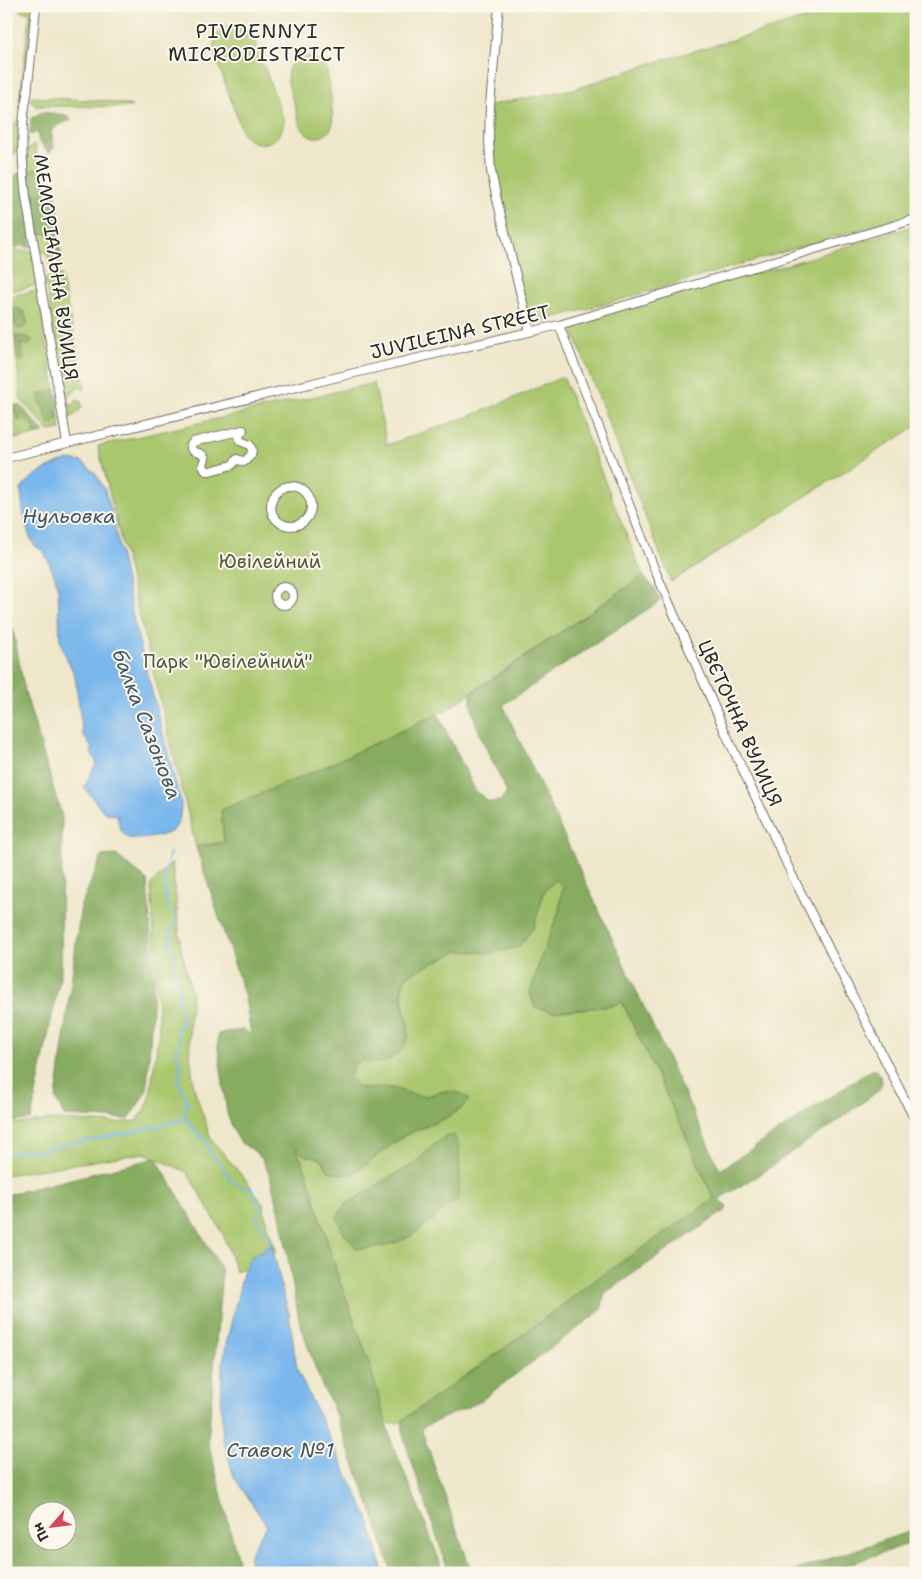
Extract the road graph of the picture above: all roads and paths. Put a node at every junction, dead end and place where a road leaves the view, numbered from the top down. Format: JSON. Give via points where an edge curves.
{"nodes":[{"id":1,"x":36,"y":6,"type":"edge"},
{"id":2,"x":499,"y":6,"type":"edge"},
{"id":3,"x":916,"y":219,"type":"edge"},
{"id":4,"x":559,"y":325,"type":"junction"},
{"id":5,"x":530,"y":331,"type":"junction"},
{"id":6,"x":66,"y":443,"type":"junction"},
{"id":7,"x":251,"y":454,"type":"joint"},
{"id":8,"x":6,"y":458,"type":"edge"},
{"id":9,"x":278,"y":522,"type":"joint"},
{"id":10,"x":916,"y":1122,"type":"edge"}],
"edges":[{"from":1,"to":6,"type":"street","name":"МЕМОРІАЛЬНА ВУЛИЦЯ","via":[[24,109],[22,159]]},
{"from":2,"to":5,"type":"street","via":[[490,104],[491,171]]},
{"from":3,"to":4,"type":"street","name":"JUVILEINA STREET"},
{"from":4,"to":5,"type":"street","name":"JUVILEINA STREET"},
{"from":4,"to":10,"type":"street","name":"ЦВЄТОЧНА ВУЛИЦЯ","via":[[654,568],[726,734],[792,875]]},
{"from":5,"to":6,"type":"street","name":"JUVILEINA STREET"},
{"from":6,"to":8,"type":"street","name":"JUVILEINA STREET"},
{"from":7,"to":7,"type":"street","via":[[251,447],[239,438],[243,430],[193,442],[190,447],[193,452],[204,455],[203,467],[207,471],[232,465],[237,459],[244,462]]},
{"from":9,"to":9,"type":"street","via":[[286,526],[304,522],[312,506],[304,490],[287,486],[272,496],[270,506]]}]}
